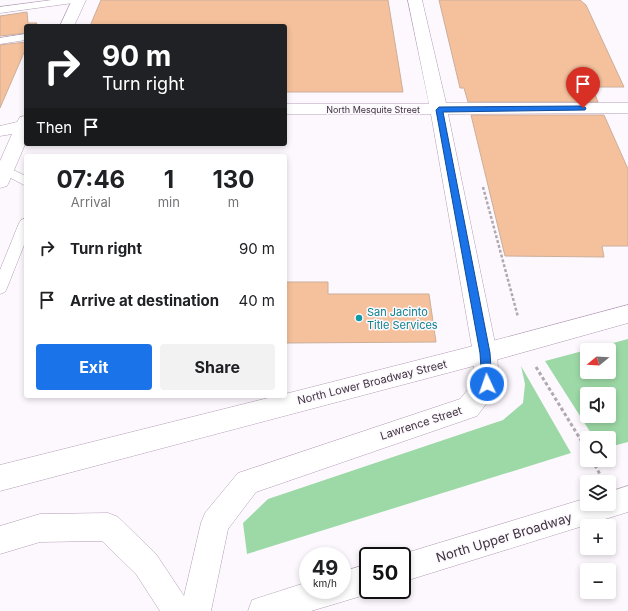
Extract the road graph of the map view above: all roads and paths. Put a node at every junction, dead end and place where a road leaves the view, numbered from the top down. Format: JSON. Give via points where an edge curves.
{"nodes":[{"id":1,"x":73,"y":0,"type":"edge"},
{"id":2,"x":79,"y":0,"type":"edge"},
{"id":3,"x":415,"y":0,"type":"edge"},
{"id":4,"x":0,"y":10,"type":"edge"},
{"id":5,"x":68,"y":24,"type":"edge"},
{"id":6,"x":24,"y":37,"type":"edge"},
{"id":7,"x":0,"y":41,"type":"edge"},
{"id":8,"x":628,"y":108,"type":"edge"},
{"id":9,"x":287,"y":109,"type":"edge"},
{"id":10,"x":439,"y":110,"type":"junction"},
{"id":11,"x":24,"y":125,"type":"edge"},
{"id":12,"x":24,"y":127,"type":"edge"},
{"id":13,"x":0,"y":131,"type":"edge"},
{"id":14,"x":2,"y":176,"type":"edge"},
{"id":15,"x":24,"y":182,"type":"edge"},
{"id":16,"x":482,"y":185,"type":"dead end"},
{"id":17,"x":24,"y":228,"type":"edge"},
{"id":18,"x":0,"y":288,"type":"edge"},
{"id":19,"x":628,"y":314,"type":"edge"},
{"id":20,"x":518,"y":320,"type":"dead end"},
{"id":21,"x":485,"y":353,"type":"junction"},
{"id":22,"x":535,"y":365,"type":"dead end"},
{"id":23,"x":580,"y":439,"type":"edge"},
{"id":24,"x":0,"y":478,"type":"edge"},
{"id":25,"x":628,"y":499,"type":"edge"},
{"id":26,"x":0,"y":540,"type":"edge"},
{"id":27,"x":411,"y":565,"type":"edge"},
{"id":28,"x":302,"y":599,"type":"edge"},
{"id":29,"x":177,"y":611,"type":"edge"},
{"id":30,"x":196,"y":611,"type":"edge"},
{"id":31,"x":263,"y":611,"type":"edge"}],
"edges":[{"from":1,"to":4,"type":"lane"},
{"from":2,"to":5,"type":"main road"},
{"from":3,"to":10,"type":"main road","name":"Lawrence Street"},
{"from":6,"to":7,"type":"lane"},
{"from":8,"to":10,"type":"main road","name":"North Mesquite Street"},
{"from":9,"to":10,"type":"main road","name":"North Mesquite Street"},
{"from":10,"to":21,"type":"main road","name":"Lawrence Street"},
{"from":11,"to":13,"type":"main road"},
{"from":12,"to":14,"type":"main road"},
{"from":14,"to":15,"type":"lane"},
{"from":16,"to":20,"type":"path"},
{"from":17,"to":18,"type":"lane"},
{"from":19,"to":21,"type":"main road","name":"North Lower Broadway Street"},
{"from":21,"to":24,"type":"main road","name":"North Lower Broadway Street"},
{"from":21,"to":30,"type":"main road","name":"Lawrence Street","via":[[487,384],[468,408],[247,482],[215,523]]},
{"from":22,"to":23,"type":"path"},
{"from":25,"to":27,"type":"main road","name":"North Upper Broadway"},
{"from":26,"to":29,"type":"main road","via":[[40,528],[108,527],[146,564]]},
{"from":28,"to":31,"type":"main road"}]}
